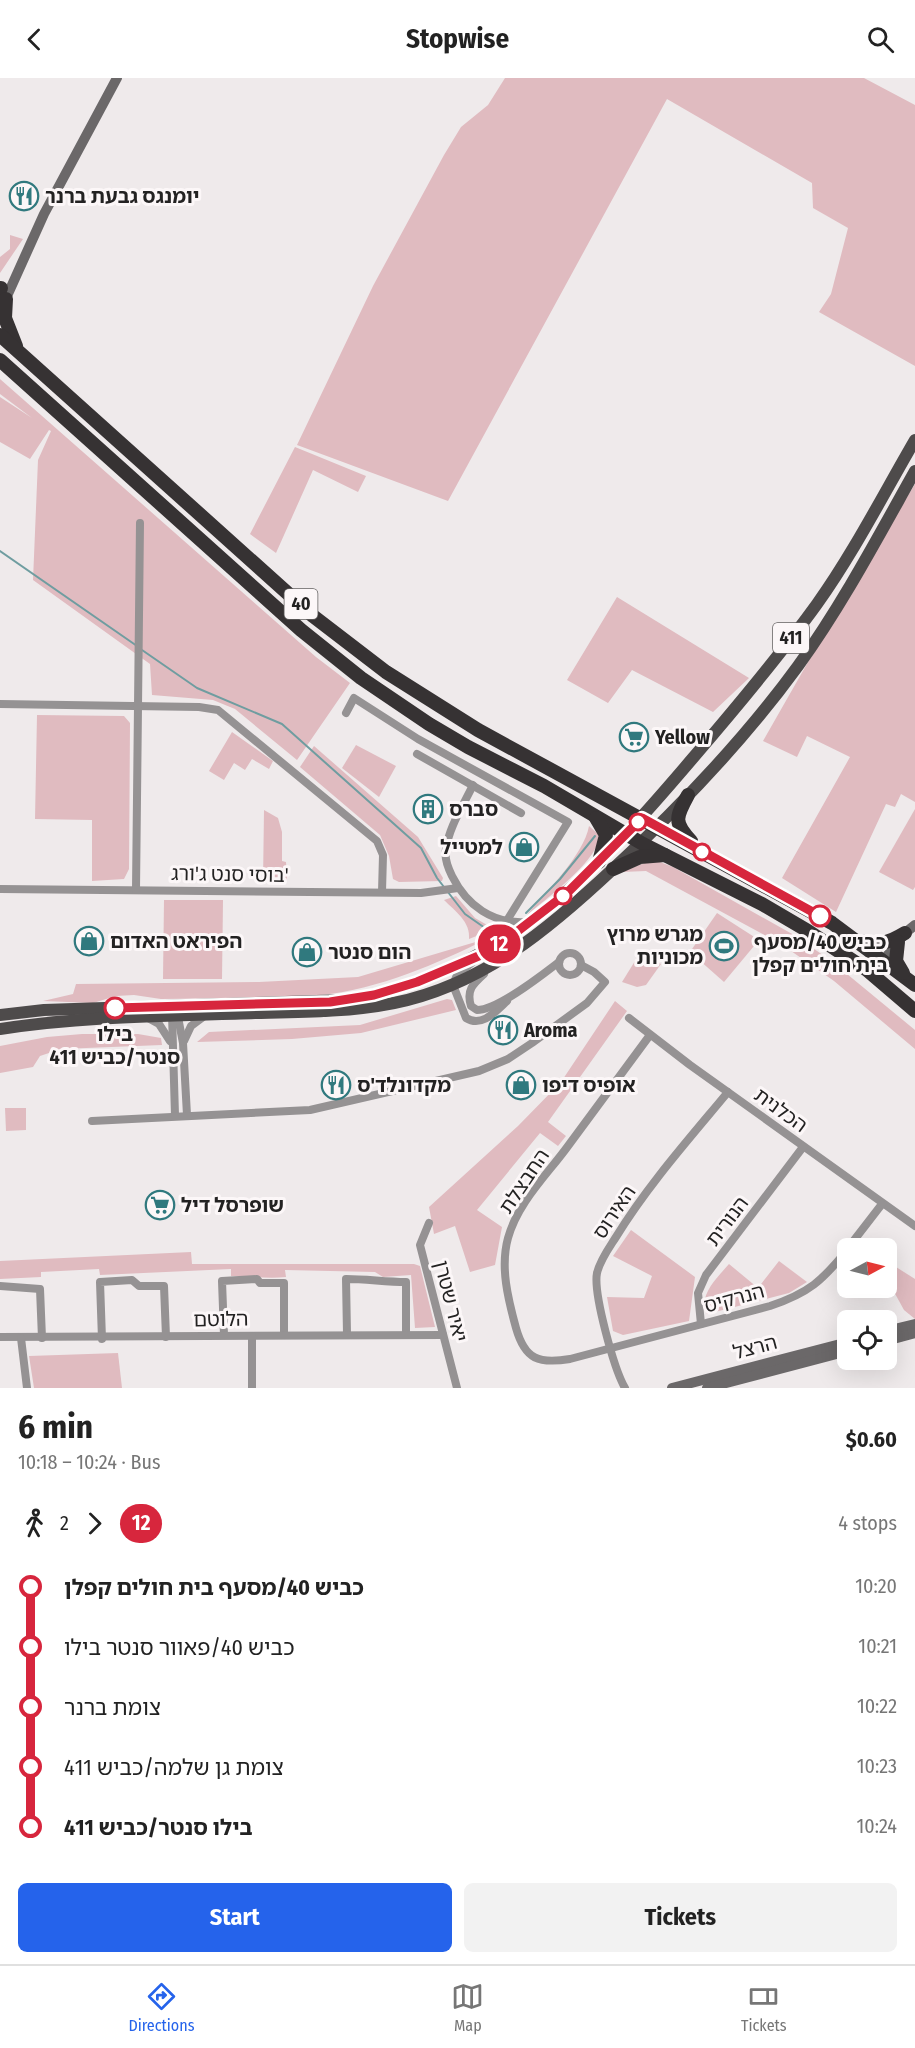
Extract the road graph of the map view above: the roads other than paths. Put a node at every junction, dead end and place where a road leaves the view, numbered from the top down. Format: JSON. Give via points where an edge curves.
{"nodes":[{"id":1,"x":119,"y":78,"type":"edge"},
{"id":2,"x":1,"y":295,"type":"edge"},
{"id":3,"x":0,"y":334,"type":"edge"},
{"id":4,"x":25,"y":357,"type":"junction"},
{"id":5,"x":0,"y":360,"type":"edge"},
{"id":6,"x":0,"y":366,"type":"edge"},
{"id":7,"x":14,"y":372,"type":"junction"},
{"id":8,"x":915,"y":440,"type":"edge"},
{"id":9,"x":915,"y":471,"type":"edge"},
{"id":10,"x":140,"y":523,"type":"dead end"},
{"id":11,"x":0,"y":704,"type":"edge"},
{"id":12,"x":138,"y":706,"type":"junction"},
{"id":13,"x":346,"y":713,"type":"dead end"},
{"id":14,"x":417,"y":754,"type":"dead end"},
{"id":15,"x":472,"y":785,"type":"junction"},
{"id":16,"x":688,"y":795,"type":"junction"},
{"id":17,"x":521,"y":813,"type":"dead end"},
{"id":18,"x":590,"y":813,"type":"junction"},
{"id":19,"x":642,"y":818,"type":"junction"},
{"id":20,"x":658,"y":827,"type":"junction"},
{"id":21,"x":626,"y":834,"type":"junction"},
{"id":22,"x":643,"y":844,"type":"junction"},
{"id":23,"x":700,"y":851,"type":"junction"},
{"id":24,"x":668,"y":855,"type":"junction"},
{"id":25,"x":599,"y":862,"type":"junction"},
{"id":26,"x":613,"y":869,"type":"junction"},
{"id":27,"x":457,"y":888,"type":"junction"},
{"id":28,"x":0,"y":889,"type":"edge"},
{"id":29,"x":136,"y":890,"type":"junction"},
{"id":30,"x":382,"y":892,"type":"junction"},
{"id":31,"x":506,"y":922,"type":"junction"},
{"id":32,"x":531,"y":922,"type":"junction"},
{"id":33,"x":906,"y":933,"type":"edge"},
{"id":34,"x":856,"y":939,"type":"junction"},
{"id":35,"x":481,"y":955,"type":"junction"},
{"id":36,"x":883,"y":959,"type":"junction"},
{"id":37,"x":559,"y":962,"type":"junction"},
{"id":38,"x":494,"y":964,"type":"junction"},
{"id":39,"x":581,"y":965,"type":"junction"},
{"id":40,"x":562,"y":972,"type":"junction"},
{"id":41,"x":873,"y":975,"type":"junction"},
{"id":42,"x":540,"y":976,"type":"junction"},
{"id":43,"x":912,"y":983,"type":"edge"},
{"id":44,"x":453,"y":985,"type":"junction"},
{"id":45,"x":515,"y":993,"type":"junction"},
{"id":46,"x":915,"y":1011,"type":"edge"},
{"id":47,"x":175,"y":1012,"type":"junction"},
{"id":48,"x":0,"y":1015,"type":"edge"},
{"id":49,"x":207,"y":1015,"type":"junction"},
{"id":50,"x":144,"y":1017,"type":"junction"},
{"id":51,"x":629,"y":1018,"type":"dead end"},
{"id":52,"x":0,"y":1029,"type":"edge"},
{"id":53,"x":650,"y":1035,"type":"junction"},
{"id":54,"x":171,"y":1042,"type":"junction"},
{"id":55,"x":183,"y":1043,"type":"junction"},
{"id":56,"x":728,"y":1092,"type":"junction"},
{"id":57,"x":175,"y":1115,"type":"junction"},
{"id":58,"x":187,"y":1115,"type":"junction"},
{"id":59,"x":92,"y":1121,"type":"dead end"},
{"id":60,"x":803,"y":1147,"type":"junction"},
{"id":61,"x":882,"y":1204,"type":"junction"},
{"id":62,"x":429,"y":1223,"type":"dead end"},
{"id":63,"x":915,"y":1226,"type":"edge"},
{"id":64,"x":856,"y":1238,"type":"edge"},
{"id":65,"x":837,"y":1261,"type":"edge"},
{"id":66,"x":0,"y":1286,"type":"edge"},
{"id":67,"x":701,"y":1324,"type":"junction"},
{"id":68,"x":915,"y":1324,"type":"edge"},
{"id":69,"x":897,"y":1328,"type":"edge"},
{"id":70,"x":915,"y":1333,"type":"edge"},
{"id":71,"x":284,"y":1334,"type":"junction"},
{"id":72,"x":347,"y":1334,"type":"junction"},
{"id":73,"x":224,"y":1335,"type":"junction"},
{"id":74,"x":406,"y":1335,"type":"junction"},
{"id":75,"x":443,"y":1335,"type":"junction"},
{"id":76,"x":166,"y":1336,"type":"junction"},
{"id":77,"x":252,"y":1336,"type":"junction"},
{"id":78,"x":0,"y":1337,"type":"edge"},
{"id":79,"x":21,"y":1338,"type":"junction"},
{"id":80,"x":42,"y":1338,"type":"junction"},
{"id":81,"x":897,"y":1338,"type":"edge"},
{"id":82,"x":102,"y":1339,"type":"junction"},
{"id":83,"x":837,"y":1345,"type":"edge"},
{"id":84,"x":610,"y":1347,"type":"junction"},
{"id":85,"x":837,"y":1354,"type":"edge"},
{"id":86,"x":619,"y":1373,"type":"junction"},
{"id":87,"x":27,"y":1388,"type":"edge"},
{"id":88,"x":252,"y":1388,"type":"edge"},
{"id":89,"x":457,"y":1388,"type":"edge"},
{"id":90,"x":618,"y":1388,"type":"edge"},
{"id":91,"x":625,"y":1388,"type":"edge"},
{"id":92,"x":672,"y":1388,"type":"edge"},
{"id":93,"x":707,"y":1388,"type":"edge"}],
"edges":[{"from":1,"to":2,"type":"street"},
{"from":2,"to":4,"type":"highway","via":[[7,325]]},
{"from":3,"to":4,"type":"highway","number":"40"},
{"from":4,"to":19,"type":"highway","number":"40","via":[[313,616],[373,663],[447,713]]},
{"from":5,"to":7,"type":"highway","number":"40"},
{"from":6,"to":7,"type":"highway"},
{"from":7,"to":18,"type":"highway","number":"40","via":[[301,630],[361,678],[429,724]]},
{"from":8,"to":19,"type":"main road","number":"411","via":[[817,603],[754,686]]},
{"from":9,"to":16,"type":"main road","number":"411","via":[[799,664],[736,745]]},
{"from":10,"to":12,"type":"street"},
{"from":11,"to":12,"type":"street"},
{"from":12,"to":29,"type":"street"},
{"from":12,"to":30,"type":"street","via":[[199,707],[227,715],[377,841],[383,855]]},
{"from":13,"to":31,"type":"street","via":[[354,698],[418,739],[568,822]]},
{"from":14,"to":15,"type":"street"},
{"from":15,"to":17,"type":"street"},
{"from":15,"to":27,"type":"street","via":[[446,849],[447,864]]},
{"from":16,"to":20,"type":"main road","number":"411"},
{"from":16,"to":23,"type":"highway","via":[[678,822]]},
{"from":18,"to":21,"type":"highway","number":"40"},
{"from":18,"to":25,"type":"highway","via":[[606,835]]},
{"from":19,"to":20,"type":"highway","number":"40"},
{"from":19,"to":21,"type":"main road","number":"411"},
{"from":20,"to":22,"type":"main road","number":"411"},
{"from":20,"to":23,"type":"highway","number":"40"},
{"from":21,"to":22,"type":"highway","number":"40"},
{"from":21,"to":25,"type":"main road","number":"411"},
{"from":22,"to":24,"type":"highway","number":"40"},
{"from":22,"to":26,"type":"main road","number":"411"},
{"from":23,"to":34,"type":"highway","number":"40","via":[[809,909]]},
{"from":24,"to":26,"type":"highway","via":[[640,856]]},
{"from":24,"to":41,"type":"highway","number":"40","via":[[783,916]]},
{"from":25,"to":32,"type":"main road","number":"411"},
{"from":26,"to":38,"type":"main road","number":"411","via":[[543,932]]},
{"from":27,"to":30,"type":"street","name":"בוסי סנט ג'ורג'"},
{"from":27,"to":31,"type":"street","via":[[476,908]]},
{"from":28,"to":29,"type":"street","name":"בוסי סנט ג'ורג'"},
{"from":29,"to":30,"type":"street","name":"בוסי סנט ג'ורג'"},
{"from":31,"to":32,"type":"street"},
{"from":32,"to":35,"type":"main road","number":"411"},
{"from":33,"to":34,"type":"highway","via":[[879,944]]},
{"from":33,"to":36,"type":"street"},
{"from":33,"to":43,"type":"highway","via":[[896,961]]},
{"from":34,"to":36,"type":"highway","number":"40"},
{"from":35,"to":44,"type":"street","via":[[457,975]]},
{"from":35,"to":47,"type":"main road","number":"411","via":[[409,985],[360,998]]},
{"from":36,"to":41,"type":"street"},
{"from":36,"to":43,"type":"highway","number":"40"},
{"from":37,"to":39,"type":"street","via":[[570,953],[577,956]]},
{"from":37,"to":40,"type":"street"},
{"from":37,"to":42,"type":"street"},
{"from":38,"to":44,"type":"main road","number":"411"},
{"from":38,"to":45,"type":"street","via":[[471,985],[471,1006],[481,1010]]},
{"from":39,"to":40,"type":"street","via":[[572,975]]},
{"from":39,"to":58,"type":"street","via":[[605,982],[579,1009],[493,1066],[324,1108]]},
{"from":40,"to":42,"type":"street"},
{"from":41,"to":46,"type":"highway","number":"40"},
{"from":42,"to":45,"type":"street"},
{"from":44,"to":45,"type":"street","via":[[463,1014],[476,1022],[495,1012]]},
{"from":44,"to":49,"type":"main road","number":"411","via":[[404,1000],[358,1008]]},
{"from":47,"to":48,"type":"main road","number":"411","via":[[44,1010]]},
{"from":47,"to":49,"type":"main road","number":"411"},
{"from":47,"to":50,"type":"main road","number":"411"},
{"from":47,"to":54,"type":"street"},
{"from":47,"to":55,"type":"street"},
{"from":49,"to":55,"type":"street","via":[[191,1026]]},
{"from":50,"to":52,"type":"main road","number":"411"},
{"from":50,"to":54,"type":"street","via":[[159,1024]]},
{"from":51,"to":53,"type":"street","name":"הכלנית"},
{"from":53,"to":56,"type":"street","name":"הכלנית"},
{"from":53,"to":84,"type":"street","name":"החבצלת","via":[[530,1195],[512,1226],[505,1254],[511,1312],[519,1338],[533,1357],[560,1360]]},
{"from":54,"to":57,"type":"street"},
{"from":55,"to":58,"type":"street"},
{"from":56,"to":60,"type":"street","name":"הכלנית"},
{"from":56,"to":84,"type":"street","name":"האירוס","via":[[665,1168],[604,1255],[597,1284]]},
{"from":57,"to":58,"type":"street"},
{"from":57,"to":59,"type":"street"},
{"from":60,"to":61,"type":"street","name":"הכלנית"},
{"from":60,"to":67,"type":"street","name":"הנורית","via":[[706,1275],[698,1293]]},
{"from":61,"to":63,"type":"street","name":"הכלנית"},
{"from":61,"to":64,"type":"street","name":"הנרקיס"},
{"from":62,"to":75,"type":"street","name":"יאיר שטרן","via":[[420,1245]]},
{"from":65,"to":67,"type":"street","name":"הנרקיס","via":[[819,1283],[797,1297]]},
{"from":66,"to":80,"type":"street","via":[[40,1289]]},
{"from":67,"to":84,"type":"street","name":"הנרקיס"},
{"from":68,"to":69,"type":"street"},
{"from":70,"to":81,"type":"street"},
{"from":71,"to":72,"type":"street","name":"הלוטם"},
{"from":71,"to":73,"type":"street","via":[[284,1283],[260,1283],[257,1279],[222,1281]]},
{"from":71,"to":77,"type":"street","name":"הלוטם"},
{"from":72,"to":74,"type":"street","name":"הלוטם"},
{"from":72,"to":74,"type":"street","via":[[346,1279],[373,1279],[406,1282]]},
{"from":73,"to":76,"type":"street","name":"הלוטם"},
{"from":73,"to":77,"type":"street","name":"הלוטם"},
{"from":74,"to":75,"type":"street","name":"הלוטם"},
{"from":75,"to":89,"type":"street","name":"יאיר שטרן"},
{"from":76,"to":82,"type":"street","name":"הלוטם"},
{"from":76,"to":82,"type":"street","via":[[164,1286],[139,1286],[132,1280],[100,1282]]},
{"from":77,"to":88,"type":"street"},
{"from":78,"to":79,"type":"street","name":"הלוטם"},
{"from":79,"to":80,"type":"street","name":"הלוטם"},
{"from":79,"to":87,"type":"street"},
{"from":80,"to":82,"type":"street","name":"הלוטם"},
{"from":83,"to":92,"type":"street","name":"הרצל"},
{"from":84,"to":86,"type":"street","name":"האירוס"},
{"from":85,"to":93,"type":"street","name":"הרצל"},
{"from":86,"to":90,"type":"street","name":"האירוס"},
{"from":86,"to":91,"type":"street","name":"האירוס"}]}
